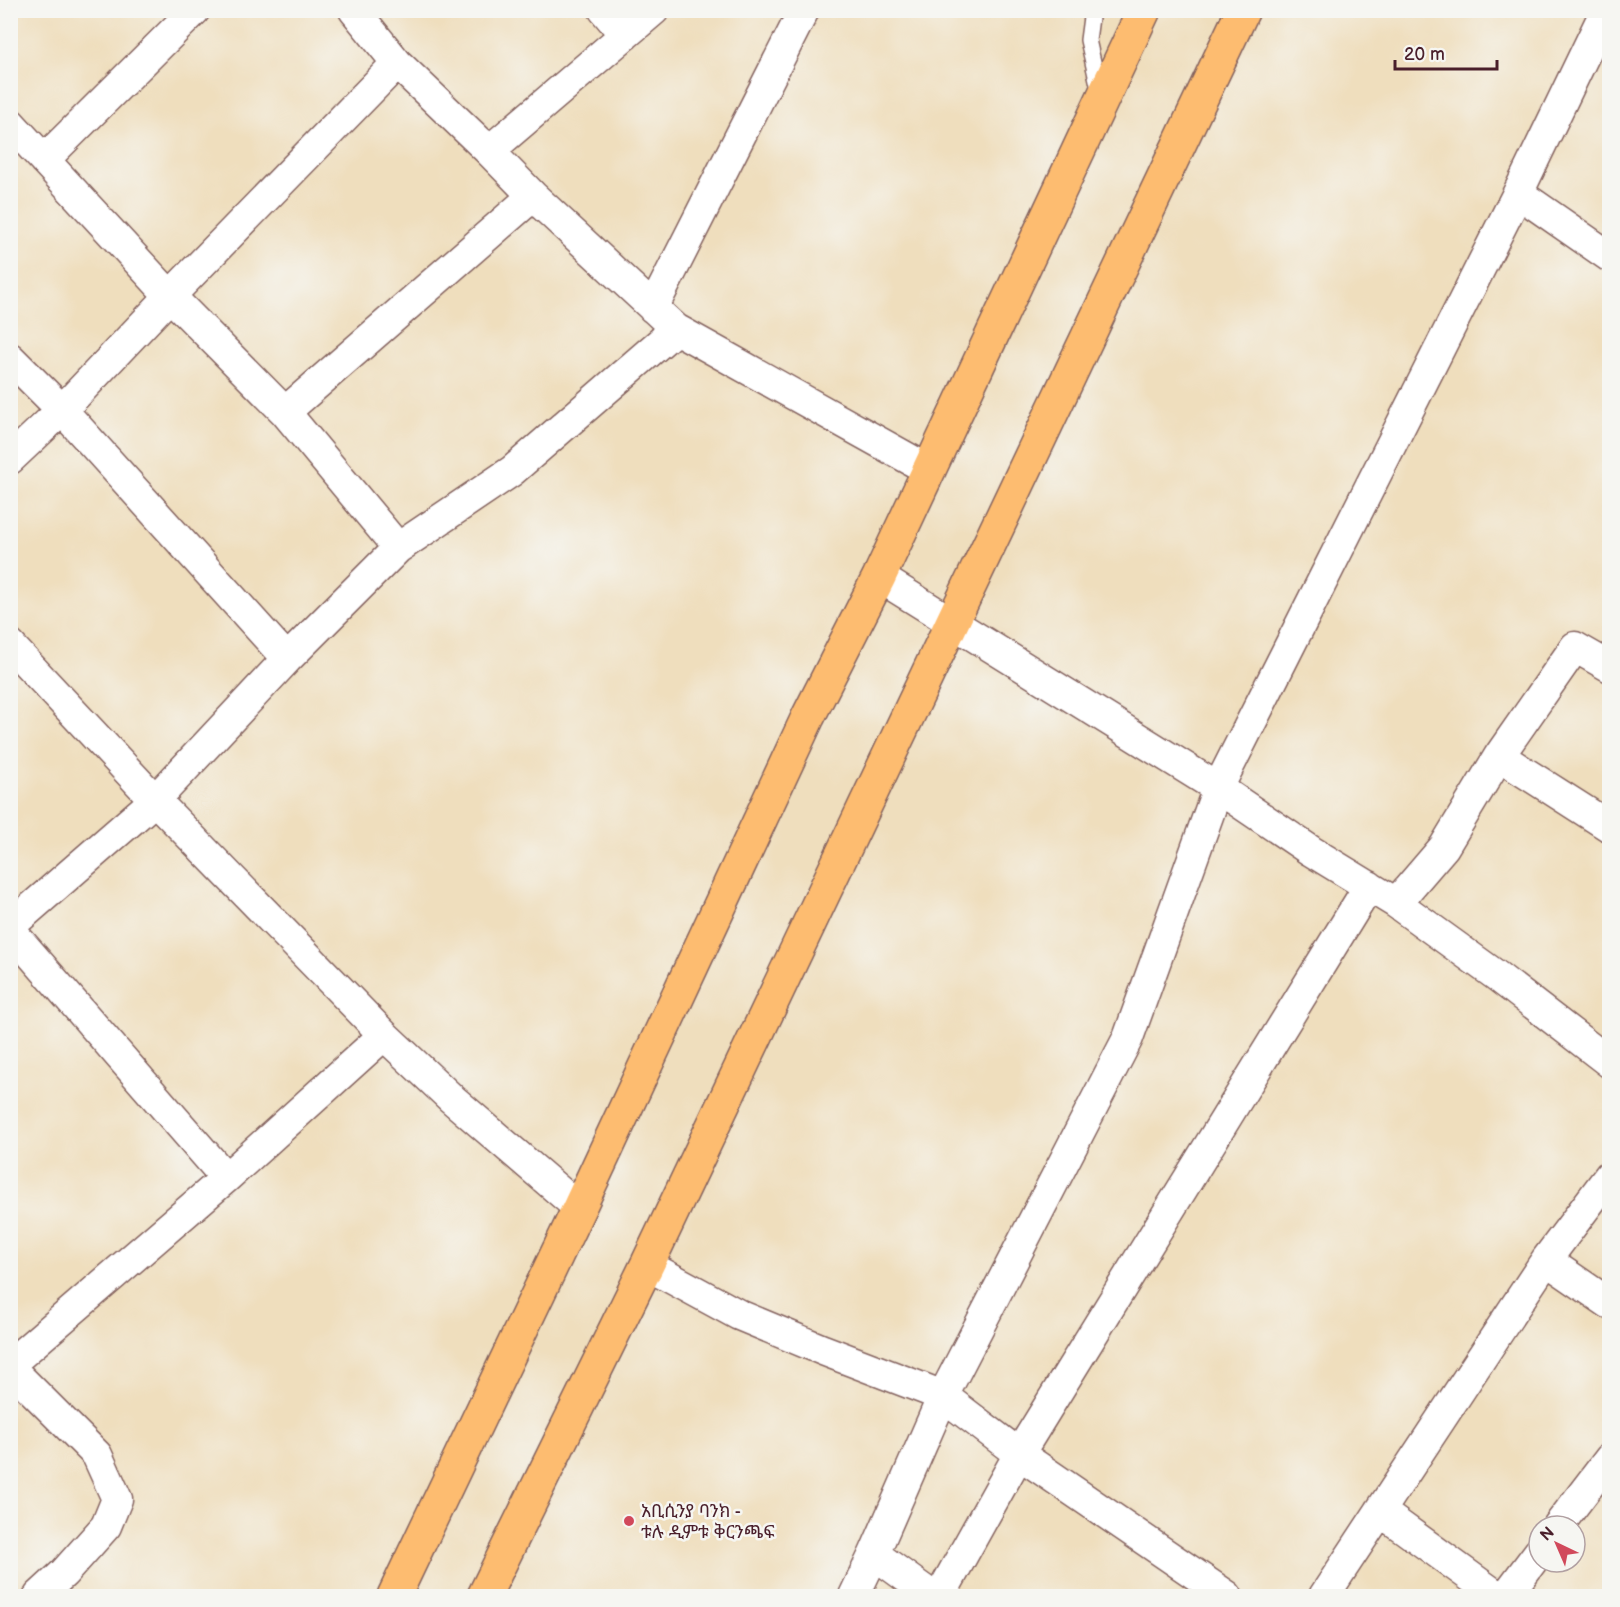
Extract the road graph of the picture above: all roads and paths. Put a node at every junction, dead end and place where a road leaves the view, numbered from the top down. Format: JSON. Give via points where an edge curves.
{"nodes":[{"id":1,"x":195,"y":10,"type":"edge"},
{"id":2,"x":354,"y":10,"type":"edge"},
{"id":3,"x":604,"y":10,"type":"edge"},
{"id":4,"x":654,"y":10,"type":"edge"},
{"id":5,"x":804,"y":10,"type":"edge"},
{"id":6,"x":1092,"y":10,"type":"edge"},
{"id":7,"x":1144,"y":10,"type":"edge"},
{"id":8,"x":1243,"y":10,"type":"edge"},
{"id":9,"x":1604,"y":25,"type":"edge"},
{"id":10,"x":625,"y":35,"type":"junction"},
{"id":11,"x":398,"y":63,"type":"junction"},
{"id":12,"x":1102,"y":99,"type":"junction"},
{"id":13,"x":10,"y":123,"type":"edge"},
{"id":14,"x":489,"y":151,"type":"junction"},
{"id":15,"x":44,"y":160,"type":"junction"},
{"id":16,"x":1518,"y":194,"type":"junction"},
{"id":17,"x":532,"y":196,"type":"junction"},
{"id":18,"x":1610,"y":257,"type":"edge"},
{"id":19,"x":170,"y":296,"type":"junction"},
{"id":20,"x":653,"y":308,"type":"junction"},
{"id":21,"x":676,"y":329,"type":"junction"},
{"id":22,"x":10,"y":358,"type":"edge"},
{"id":23,"x":62,"y":410,"type":"junction"},
{"id":24,"x":285,"y":412,"type":"junction"},
{"id":25,"x":10,"y":459,"type":"edge"},
{"id":26,"x":929,"y":470,"type":"junction"},
{"id":27,"x":398,"y":548,"type":"junction"},
{"id":28,"x":879,"y":577,"type":"junction"},
{"id":29,"x":952,"y":621,"type":"junction"},
{"id":30,"x":10,"y":645,"type":"edge"},
{"id":31,"x":287,"y":659,"type":"junction"},
{"id":32,"x":1610,"y":667,"type":"edge"},
{"id":33,"x":1499,"y":756,"type":"junction"},
{"id":34,"x":1218,"y":788,"type":"junction"},
{"id":35,"x":155,"y":800,"type":"junction"},
{"id":36,"x":1610,"y":827,"type":"edge"},
{"id":37,"x":1369,"y":886,"type":"junction"},
{"id":38,"x":1396,"y":903,"type":"junction"},
{"id":39,"x":10,"y":928,"type":"edge"},
{"id":40,"x":384,"y":1035,"type":"junction"},
{"id":41,"x":1610,"y":1063,"type":"edge"},
{"id":42,"x":1610,"y":1175,"type":"edge"},
{"id":43,"x":226,"y":1178,"type":"junction"},
{"id":44,"x":579,"y":1208,"type":"junction"},
{"id":45,"x":1546,"y":1260,"type":"junction"},
{"id":46,"x":647,"y":1265,"type":"junction"},
{"id":47,"x":1610,"y":1304,"type":"edge"},
{"id":48,"x":10,"y":1366,"type":"edge"},
{"id":49,"x":943,"y":1395,"type":"junction"},
{"id":50,"x":1018,"y":1454,"type":"junction"},
{"id":51,"x":1610,"y":1458,"type":"edge"},
{"id":52,"x":1380,"y":1511,"type":"junction"},
{"id":53,"x":1567,"y":1514,"type":"edge"},
{"id":54,"x":874,"y":1554,"type":"junction"},
{"id":55,"x":1527,"y":1568,"type":"edge"},
{"id":56,"x":39,"y":1596,"type":"edge"},
{"id":57,"x":394,"y":1596,"type":"edge"},
{"id":58,"x":484,"y":1596,"type":"edge"},
{"id":59,"x":854,"y":1596,"type":"edge"},
{"id":60,"x":932,"y":1596,"type":"edge"},
{"id":61,"x":940,"y":1596,"type":"edge"},
{"id":62,"x":1227,"y":1596,"type":"edge"},
{"id":63,"x":1324,"y":1596,"type":"edge"},
{"id":64,"x":1497,"y":1596,"type":"edge"},
{"id":65,"x":1506,"y":1596,"type":"edge"}],
"edges":[{"from":1,"to":15,"type":"street"},
{"from":2,"to":11,"type":"street"},
{"from":3,"to":10,"type":"street"},
{"from":4,"to":10,"type":"street"},
{"from":5,"to":20,"type":"street"},
{"from":6,"to":12,"type":"lane","via":[[1088,40]]},
{"from":7,"to":12,"type":"main road"},
{"from":8,"to":29,"type":"main road"},
{"from":9,"to":16,"type":"street"},
{"from":10,"to":14,"type":"street"},
{"from":11,"to":14,"type":"street"},
{"from":11,"to":19,"type":"street"},
{"from":12,"to":26,"type":"main road"},
{"from":13,"to":15,"type":"street"},
{"from":14,"to":17,"type":"street"},
{"from":15,"to":19,"type":"street"},
{"from":16,"to":18,"type":"street"},
{"from":16,"to":34,"type":"street"},
{"from":17,"to":20,"type":"street"},
{"from":17,"to":24,"type":"street"},
{"from":19,"to":23,"type":"street"},
{"from":19,"to":24,"type":"street"},
{"from":20,"to":21,"type":"street"},
{"from":21,"to":26,"type":"street"},
{"from":21,"to":27,"type":"street","via":[[512,471]]},
{"from":22,"to":23,"type":"street"},
{"from":23,"to":25,"type":"street"},
{"from":23,"to":31,"type":"street"},
{"from":24,"to":27,"type":"street"},
{"from":26,"to":28,"type":"main road"},
{"from":27,"to":31,"type":"street"},
{"from":28,"to":29,"type":"street"},
{"from":28,"to":44,"type":"main road","via":[[803,728]]},
{"from":29,"to":34,"type":"street"},
{"from":29,"to":46,"type":"main road"},
{"from":30,"to":35,"type":"street"},
{"from":31,"to":35,"type":"street"},
{"from":32,"to":33,"type":"street","via":[[1575,647]]},
{"from":33,"to":36,"type":"street"},
{"from":33,"to":38,"type":"street","via":[[1444,847]]},
{"from":34,"to":37,"type":"street"},
{"from":34,"to":49,"type":"street","via":[[1128,1038]]},
{"from":35,"to":39,"type":"street"},
{"from":35,"to":40,"type":"street"},
{"from":37,"to":38,"type":"street"},
{"from":37,"to":50,"type":"street"},
{"from":38,"to":41,"type":"street"},
{"from":39,"to":43,"type":"street"},
{"from":40,"to":43,"type":"street"},
{"from":40,"to":44,"type":"street"},
{"from":42,"to":45,"type":"street"},
{"from":43,"to":48,"type":"street"},
{"from":44,"to":57,"type":"main road"},
{"from":45,"to":47,"type":"street"},
{"from":45,"to":52,"type":"street"},
{"from":46,"to":49,"type":"street","via":[[739,1315]]},
{"from":46,"to":58,"type":"main road"},
{"from":48,"to":56,"type":"street","via":[[97,1455],[117,1499],[106,1526]]},
{"from":49,"to":50,"type":"street"},
{"from":49,"to":54,"type":"street"},
{"from":50,"to":61,"type":"street"},
{"from":50,"to":62,"type":"street"},
{"from":51,"to":53,"type":"street"},
{"from":52,"to":63,"type":"street"},
{"from":52,"to":64,"type":"street"},
{"from":54,"to":59,"type":"street"},
{"from":54,"to":60,"type":"street"},
{"from":55,"to":65,"type":"street"}]}
